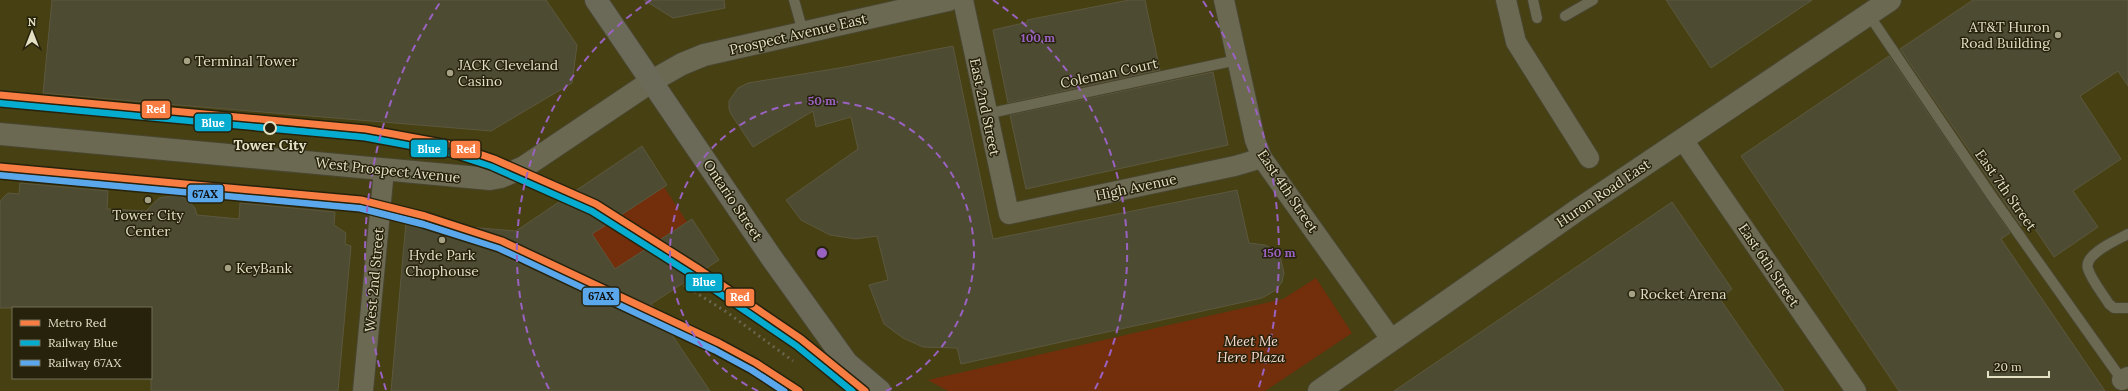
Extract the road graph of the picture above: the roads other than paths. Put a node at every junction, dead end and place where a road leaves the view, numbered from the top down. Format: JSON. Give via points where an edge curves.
{"nodes":[{"id":1,"x":596,"y":0,"type":"edge"},
{"id":2,"x":794,"y":0,"type":"edge"},
{"id":3,"x":948,"y":0,"type":"edge"},
{"id":4,"x":963,"y":0,"type":"edge"},
{"id":5,"x":1224,"y":0,"type":"edge"},
{"id":6,"x":1506,"y":0,"type":"edge"},
{"id":7,"x":1533,"y":0,"type":"edge"},
{"id":8,"x":1593,"y":0,"type":"edge"},
{"id":9,"x":1890,"y":0,"type":"edge"},
{"id":10,"x":1869,"y":15,"type":"junction"},
{"id":11,"x":1565,"y":16,"type":"dead end"},
{"id":12,"x":1536,"y":18,"type":"dead end"},
{"id":13,"x":803,"y":32,"type":"junction"},
{"id":14,"x":1237,"y":60,"type":"junction"},
{"id":15,"x":652,"y":81,"type":"junction"},
{"id":16,"x":986,"y":114,"type":"junction"},
{"id":17,"x":0,"y":134,"type":"edge"},
{"id":18,"x":1683,"y":140,"type":"junction"},
{"id":19,"x":1262,"y":158,"type":"junction"},
{"id":20,"x":1589,"y":158,"type":"dead end"},
{"id":21,"x":384,"y":170,"type":"junction"},
{"id":22,"x":1008,"y":214,"type":"joint"},
{"id":23,"x":2128,"y":234,"type":"edge"},
{"id":24,"x":2128,"y":308,"type":"edge"},
{"id":25,"x":1391,"y":339,"type":"junction"},
{"id":26,"x":2125,"y":378,"type":"edge"},
{"id":27,"x":363,"y":391,"type":"edge"},
{"id":28,"x":880,"y":391,"type":"edge"},
{"id":29,"x":1319,"y":391,"type":"edge"},
{"id":30,"x":1856,"y":391,"type":"edge"}],
"edges":[{"from":1,"to":15,"type":"main road","name":"Ontario Street"},
{"from":2,"to":13,"type":"lane"},
{"from":3,"to":13,"type":"street","name":"Prospect Avenue East"},
{"from":4,"to":16,"type":"street","name":"East 2nd Street"},
{"from":5,"to":14,"type":"street","name":"East 4th Street"},
{"from":6,"to":20,"type":"street","via":[[1516,42]]},
{"from":7,"to":12,"type":"lane"},
{"from":8,"to":11,"type":"lane"},
{"from":9,"to":10,"type":"street","name":"Huron Road East"},
{"from":10,"to":18,"type":"street","name":"Huron Road East"},
{"from":10,"to":26,"type":"lane","name":"East 7th Street","via":[[1993,198]]},
{"from":13,"to":15,"type":"street","name":"Prospect Avenue East","via":[[704,54]]},
{"from":14,"to":16,"type":"lane","name":"Coleman Court"},
{"from":14,"to":19,"type":"street","name":"East 4th Street","via":[[1255,140]]},
{"from":15,"to":21,"type":"street","name":"West Prospect Avenue","via":[[524,167],[501,177],[478,179]]},
{"from":15,"to":28,"type":"main road","name":"Ontario Street","via":[[847,363]]},
{"from":16,"to":22,"type":"street","name":"East 2nd Street"},
{"from":17,"to":21,"type":"street","name":"West Prospect Avenue"},
{"from":18,"to":25,"type":"street","name":"Huron Road East"},
{"from":18,"to":30,"type":"street","name":"East 6th Street"},
{"from":19,"to":22,"type":"street","name":"High Avenue"},
{"from":19,"to":25,"type":"street","name":"East 4th Street"},
{"from":21,"to":27,"type":"street","name":"West 2nd Street"},
{"from":23,"to":24,"type":"lane","via":[[2091,255],[2088,269],[2109,304],[2114,308]]},
{"from":25,"to":29,"type":"street","name":"Huron Road East"}]}
